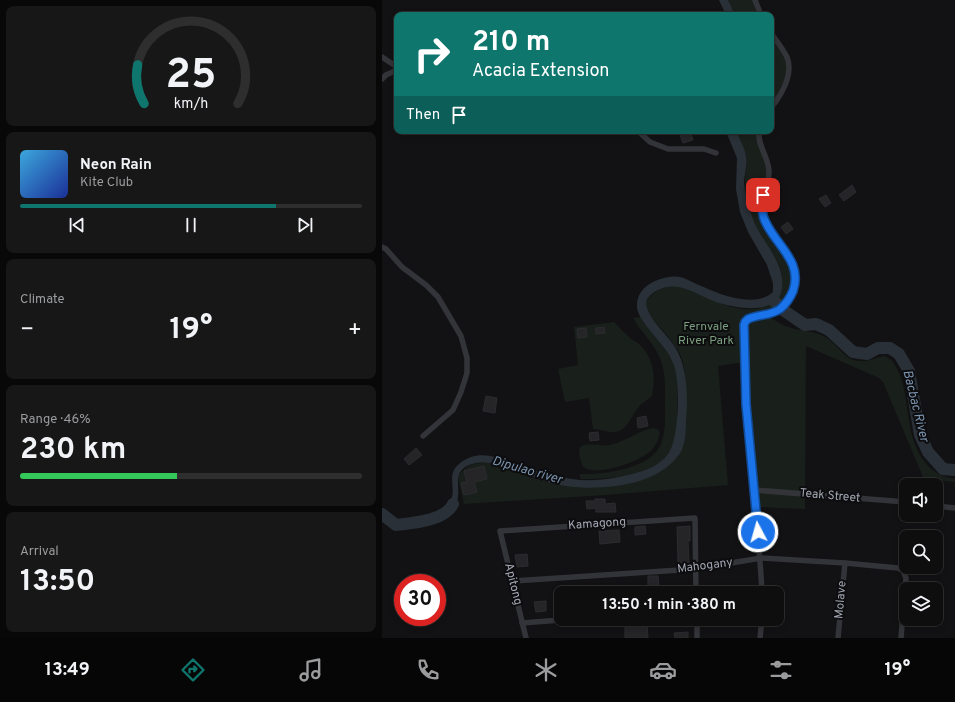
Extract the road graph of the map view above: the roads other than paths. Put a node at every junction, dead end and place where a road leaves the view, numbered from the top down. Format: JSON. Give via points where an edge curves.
{"nodes":[{"id":1,"x":754,"y":0,"type":"edge"},
{"id":2,"x":760,"y":12,"type":"edge"},
{"id":3,"x":774,"y":38,"type":"edge"},
{"id":4,"x":382,"y":57,"type":"edge"},
{"id":5,"x":394,"y":66,"type":"edge"},
{"id":6,"x":394,"y":70,"type":"edge"},
{"id":7,"x":382,"y":79,"type":"edge"},
{"id":8,"x":774,"y":104,"type":"edge"},
{"id":9,"x":641,"y":134,"type":"edge"},
{"id":10,"x":758,"y":134,"type":"edge"},
{"id":11,"x":716,"y":153,"type":"dead end"},
{"id":12,"x":382,"y":247,"type":"edge"},
{"id":13,"x":423,"y":436,"type":"dead end"},
{"id":14,"x":754,"y":490,"type":"junction"},
{"id":15,"x":899,"y":501,"type":"edge"},
{"id":16,"x":943,"y":507,"type":"edge"},
{"id":17,"x":955,"y":508,"type":"edge"},
{"id":18,"x":500,"y":531,"type":"joint"},
{"id":19,"x":761,"y":558,"type":"junction"},
{"id":20,"x":845,"y":563,"type":"junction"},
{"id":21,"x":695,"y":569,"type":"junction"},
{"id":22,"x":512,"y":581,"type":"junction"},
{"id":23,"x":696,"y":586,"type":"edge"},
{"id":24,"x":762,"y":586,"type":"edge"},
{"id":25,"x":554,"y":620,"type":"edge"},
{"id":26,"x":522,"y":623,"type":"junction"},
{"id":27,"x":697,"y":626,"type":"edge"},
{"id":28,"x":761,"y":626,"type":"edge"},
{"id":29,"x":526,"y":638,"type":"edge"},
{"id":30,"x":698,"y":638,"type":"edge"},
{"id":31,"x":760,"y":638,"type":"edge"},
{"id":32,"x":838,"y":638,"type":"edge"},
{"id":33,"x":901,"y":638,"type":"edge"}],
"edges":[{"from":1,"to":2,"type":"street"},
{"from":3,"to":8,"type":"street","via":[[787,57],[789,72],[785,86]]},
{"from":4,"to":5,"type":"street"},
{"from":6,"to":7,"type":"street"},
{"from":9,"to":11,"type":"street","via":[[650,142],[668,149],[704,149]]},
{"from":10,"to":14,"type":"street","via":[[769,171],[762,210],[766,223],[790,257],[796,276],[795,286],[786,303],[774,312],[748,319],[744,325],[746,404]]},
{"from":12,"to":13,"type":"street","via":[[438,297],[461,336],[467,358],[467,373],[453,410]]},
{"from":14,"to":15,"type":"street","name":"Teak Street"},
{"from":14,"to":19,"type":"street"},
{"from":16,"to":17,"type":"street"},
{"from":18,"to":21,"type":"street","name":"Kamagong","via":[[694,518]]},
{"from":18,"to":22,"type":"street","name":"Apitong"},
{"from":19,"to":20,"type":"street","name":"Mahogany"},
{"from":19,"to":21,"type":"street","name":"Mahogany"},
{"from":19,"to":24,"type":"street"},
{"from":20,"to":32,"type":"street","name":"Molave"},
{"from":20,"to":33,"type":"street","name":"Mahogany","via":[[898,568],[903,571],[906,578]]},
{"from":21,"to":22,"type":"street","name":"Mahogany"},
{"from":21,"to":23,"type":"street"},
{"from":22,"to":26,"type":"street","name":"Apitong"},
{"from":25,"to":26,"type":"street"},
{"from":26,"to":29,"type":"street","name":"Apitong"},
{"from":27,"to":30,"type":"street"},
{"from":28,"to":31,"type":"street"}]}
